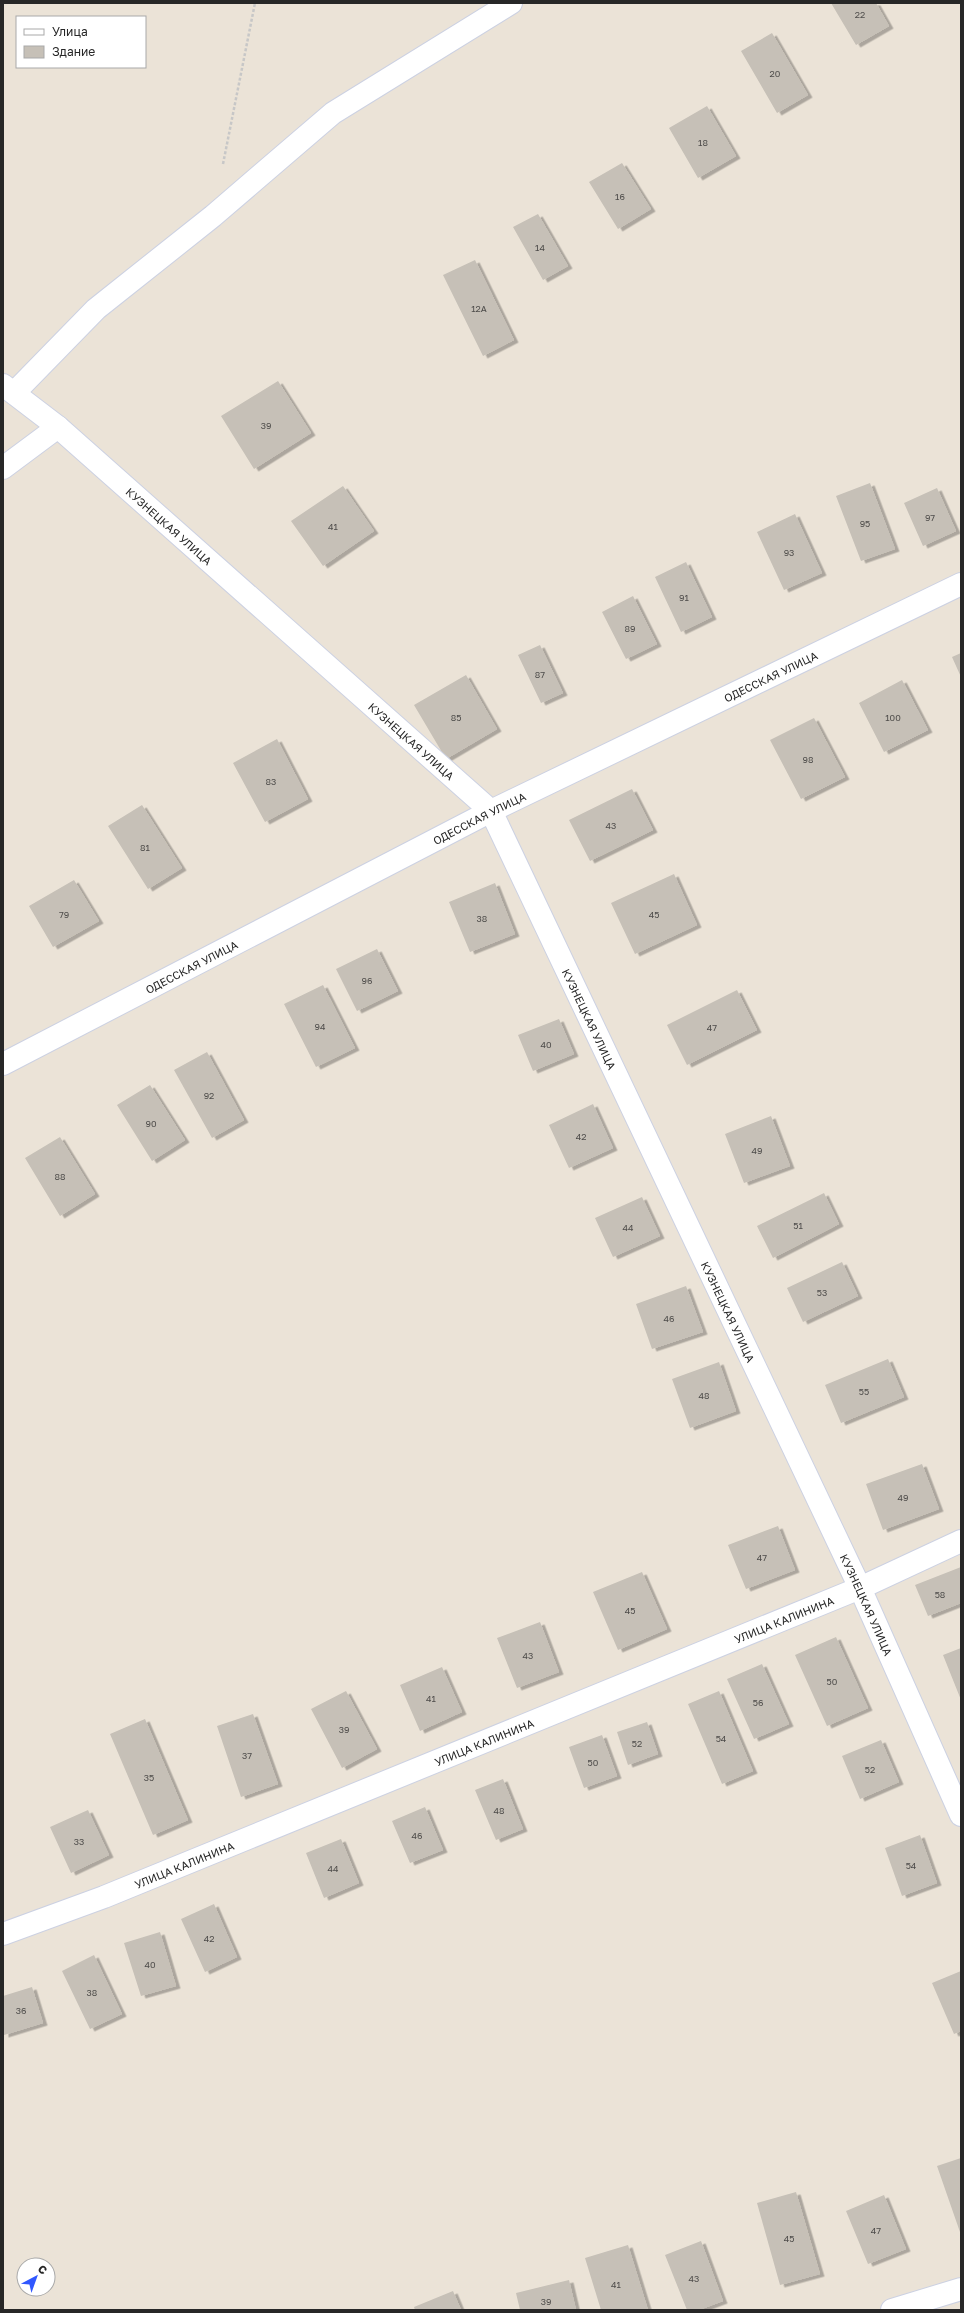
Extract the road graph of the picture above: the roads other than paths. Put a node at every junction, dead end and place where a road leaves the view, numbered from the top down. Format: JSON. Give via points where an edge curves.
{"nodes":[{"id":1,"x":511,"y":3,"type":"edge"},
{"id":2,"x":8,"y":389,"type":"edge"},
{"id":3,"x":58,"y":426,"type":"junction"},
{"id":4,"x":3,"y":468,"type":"edge"},
{"id":5,"x":961,"y":584,"type":"edge"},
{"id":6,"x":490,"y":811,"type":"junction"},
{"id":7,"x":3,"y":1064,"type":"edge"},
{"id":8,"x":961,"y":1541,"type":"edge"},
{"id":9,"x":860,"y":1588,"type":"junction"},
{"id":10,"x":961,"y":1815,"type":"edge"},
{"id":11,"x":3,"y":1934,"type":"edge"},
{"id":12,"x":961,"y":2289,"type":"edge"},
{"id":13,"x":892,"y":2310,"type":"edge"}],
"edges":[{"from":1,"to":2,"type":"street","via":[[333,113],[213,216],[96,309]]},
{"from":2,"to":3,"type":"street","name":"КУЗНЕЦКАЯ УЛИЦА"},
{"from":3,"to":4,"type":"street"},
{"from":3,"to":6,"type":"street","name":"КУЗНЕЦКАЯ УЛИЦА"},
{"from":5,"to":6,"type":"street","name":"ОДЕССКАЯ УЛИЦА"},
{"from":6,"to":7,"type":"street","name":"ОДЕССКАЯ УЛИЦА"},
{"from":6,"to":9,"type":"street","name":"КУЗНЕЦКАЯ УЛИЦА"},
{"from":8,"to":9,"type":"street","name":"УЛИЦА КАЛИНИНА"},
{"from":9,"to":10,"type":"street","name":"КУЗНЕЦКАЯ УЛИЦА"},
{"from":9,"to":11,"type":"street","name":"УЛИЦА КАЛИНИНА","via":[[104,1897]]},
{"from":12,"to":13,"type":"street"}]}
